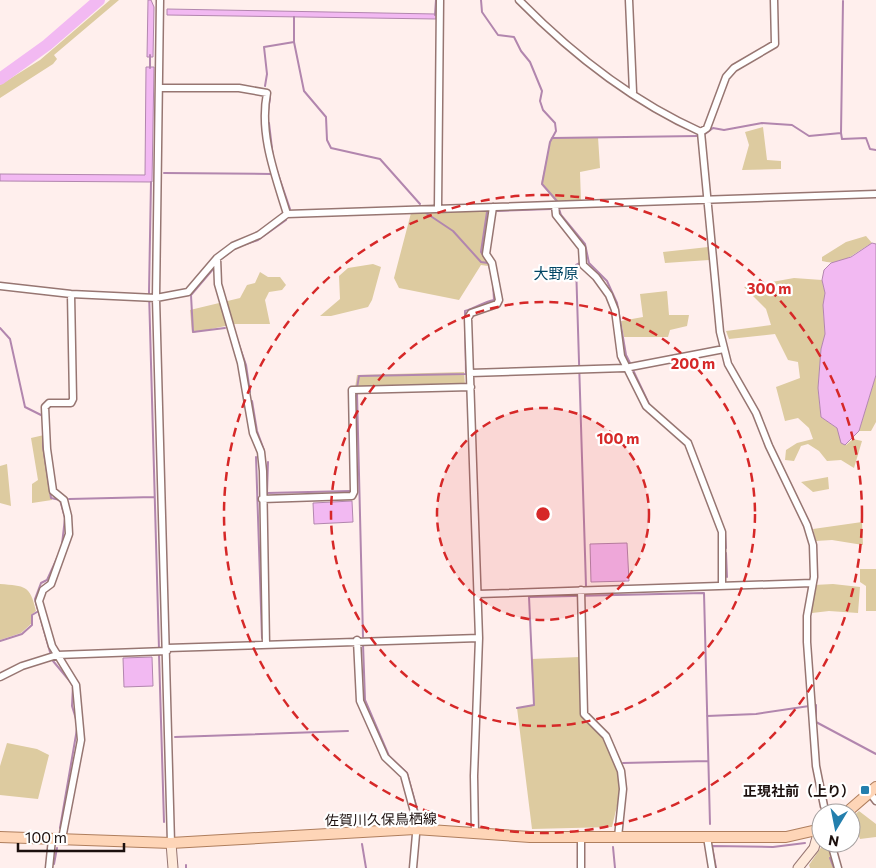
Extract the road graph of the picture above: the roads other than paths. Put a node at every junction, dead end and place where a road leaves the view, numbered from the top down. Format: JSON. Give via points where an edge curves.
{"nodes":[{"id":1,"x":160,"y":0,"type":"edge"},
{"id":2,"x":440,"y":0,"type":"edge"},
{"id":3,"x":519,"y":0,"type":"edge"},
{"id":4,"x":629,"y":0,"type":"edge"},
{"id":5,"x":774,"y":0,"type":"edge"},
{"id":6,"x":159,"y":88,"type":"junction"},
{"id":7,"x":632,"y":92,"type":"junction"},
{"id":8,"x":701,"y":132,"type":"junction"},
{"id":9,"x":876,"y":194,"type":"edge"},
{"id":10,"x":706,"y":200,"type":"junction"},
{"id":11,"x":555,"y":205,"type":"junction"},
{"id":12,"x":494,"y":206,"type":"junction"},
{"id":13,"x":438,"y":208,"type":"junction"},
{"id":14,"x":287,"y":214,"type":"junction"},
{"id":15,"x":217,"y":258,"type":"junction"},
{"id":16,"x":0,"y":286,"type":"edge"},
{"id":17,"x":71,"y":294,"type":"junction"},
{"id":18,"x":156,"y":298,"type":"junction"},
{"id":19,"x":724,"y":349,"type":"junction"},
{"id":20,"x":625,"y":368,"type":"junction"},
{"id":21,"x":470,"y":373,"type":"junction"},
{"id":22,"x":471,"y":387,"type":"junction"},
{"id":23,"x":262,"y":499,"type":"junction"},
{"id":24,"x":812,"y":583,"type":"junction"},
{"id":25,"x":722,"y":584,"type":"junction"},
{"id":26,"x":478,"y":594,"type":"junction"},
{"id":27,"x":581,"y":594,"type":"junction"},
{"id":28,"x":479,"y":638,"type":"junction"},
{"id":29,"x":357,"y":640,"type":"junction"},
{"id":30,"x":266,"y":644,"type":"junction"},
{"id":31,"x":167,"y":649,"type":"junction"},
{"id":32,"x":56,"y":655,"type":"junction"},
{"id":33,"x":0,"y":677,"type":"edge"},
{"id":34,"x":874,"y":793,"type":"edge"},
{"id":35,"x":823,"y":803,"type":"edge"},
{"id":36,"x":860,"y":803,"type":"edge"},
{"id":37,"x":416,"y":829,"type":"junction"},
{"id":38,"x":811,"y":833,"type":"edge"},
{"id":39,"x":475,"y":834,"type":"junction"},
{"id":40,"x":0,"y":837,"type":"edge"},
{"id":41,"x":581,"y":837,"type":"junction"},
{"id":42,"x":618,"y":837,"type":"junction"},
{"id":43,"x":707,"y":837,"type":"junction"},
{"id":44,"x":57,"y":839,"type":"junction"},
{"id":45,"x":172,"y":843,"type":"junction"},
{"id":46,"x":811,"y":852,"type":"edge"},
{"id":47,"x":834,"y":853,"type":"edge"},
{"id":48,"x":49,"y":868,"type":"edge"},
{"id":49,"x":173,"y":868,"type":"edge"},
{"id":50,"x":413,"y":868,"type":"edge"},
{"id":51,"x":581,"y":868,"type":"edge"},
{"id":52,"x":712,"y":868,"type":"edge"},
{"id":53,"x":798,"y":868,"type":"edge"},
{"id":54,"x":838,"y":868,"type":"edge"}],
"edges":[{"from":1,"to":6,"type":"street"},
{"from":2,"to":13,"type":"street"},
{"from":3,"to":7,"type":"street","via":[[579,56]]},
{"from":4,"to":7,"type":"street"},
{"from":5,"to":8,"type":"street","via":[[775,44],[730,72],[707,128]]},
{"from":6,"to":14,"type":"street","via":[[239,88],[267,93],[264,111],[269,157]]},
{"from":6,"to":18,"type":"street"},
{"from":7,"to":8,"type":"street","via":[[676,121]]},
{"from":8,"to":10,"type":"street"},
{"from":9,"to":10,"type":"street"},
{"from":10,"to":11,"type":"street"},
{"from":10,"to":19,"type":"street"},
{"from":11,"to":12,"type":"street"},
{"from":11,"to":20,"type":"street","via":[[556,215],[582,248],[583,265],[609,295],[615,310]]},
{"from":12,"to":13,"type":"street"},
{"from":12,"to":21,"type":"street","via":[[486,254],[492,263],[499,300],[497,304],[471,313],[468,318]]},
{"from":13,"to":14,"type":"street"},
{"from":14,"to":15,"type":"street","via":[[260,235],[233,246]]},
{"from":15,"to":18,"type":"street","via":[[188,292]]},
{"from":15,"to":23,"type":"street","via":[[218,284],[241,364],[253,433],[261,452]]},
{"from":16,"to":17,"type":"street"},
{"from":17,"to":18,"type":"street"},
{"from":17,"to":32,"type":"street","via":[[74,399],[49,403],[45,407],[53,491],[64,500],[68,525],[64,550],[51,584],[43,590],[39,601]]},
{"from":18,"to":31,"type":"street"},
{"from":19,"to":20,"type":"street"},
{"from":19,"to":24,"type":"street","via":[[728,364],[756,413],[807,525],[813,544]]},
{"from":20,"to":21,"type":"street"},
{"from":20,"to":25,"type":"street","via":[[646,406],[688,443],[722,532]]},
{"from":21,"to":22,"type":"street"},
{"from":22,"to":23,"type":"street","via":[[352,390],[352,496]]},
{"from":22,"to":26,"type":"street"},
{"from":23,"to":30,"type":"street"},
{"from":24,"to":25,"type":"street"},
{"from":24,"to":35,"type":"street","via":[[807,633],[816,766]]},
{"from":25,"to":27,"type":"street"},
{"from":26,"to":27,"type":"street"},
{"from":26,"to":28,"type":"street"},
{"from":27,"to":42,"type":"street","via":[[584,714],[606,736],[621,771],[623,789]]},
{"from":28,"to":29,"type":"street"},
{"from":28,"to":39,"type":"street"},
{"from":29,"to":30,"type":"street"},
{"from":29,"to":37,"type":"street","via":[[360,700],[385,757],[404,774]]},
{"from":30,"to":31,"type":"street"},
{"from":31,"to":32,"type":"street"},
{"from":31,"to":45,"type":"street"},
{"from":32,"to":33,"type":"street"},
{"from":32,"to":44,"type":"street","via":[[76,685],[81,723],[81,740]]},
{"from":34,"to":36,"type":"main road"},
{"from":37,"to":39,"type":"main road","name":"佐賀川久保鳥栖線"},
{"from":37,"to":45,"type":"main road","name":"佐賀川久保鳥栖線"},
{"from":37,"to":50,"type":"street"},
{"from":38,"to":43,"type":"main road","name":"佐賀川久保鳥栖線","via":[[786,838]]},
{"from":39,"to":41,"type":"main road","name":"佐賀川久保鳥栖線"},
{"from":40,"to":44,"type":"main road","name":"佐賀川久保鳥栖線"},
{"from":41,"to":42,"type":"main road","name":"佐賀川久保鳥栖線"},
{"from":41,"to":51,"type":"street"},
{"from":42,"to":43,"type":"main road","name":"佐賀川久保鳥栖線"},
{"from":43,"to":52,"type":"street"},
{"from":44,"to":45,"type":"main road","name":"佐賀川久保鳥栖線"},
{"from":44,"to":48,"type":"street"},
{"from":45,"to":49,"type":"street"},
{"from":46,"to":53,"type":"street"},
{"from":47,"to":54,"type":"street"}]}
